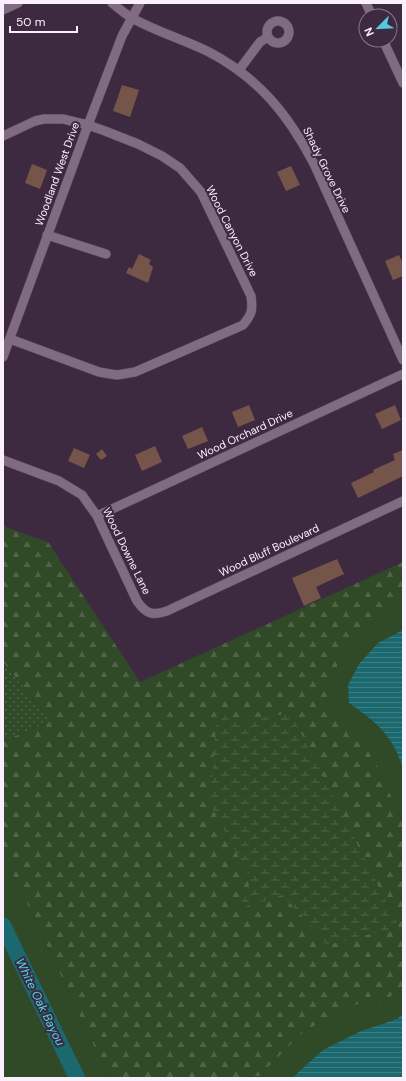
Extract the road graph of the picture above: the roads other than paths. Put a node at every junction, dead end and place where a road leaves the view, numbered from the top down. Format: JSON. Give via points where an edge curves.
{"nodes":[{"id":1,"x":18,"y":3,"type":"edge"},
{"id":2,"x":112,"y":3,"type":"edge"},
{"id":3,"x":140,"y":3,"type":"edge"},
{"id":4,"x":3,"y":10,"type":"edge"},
{"id":5,"x":131,"y":18,"type":"junction"},
{"id":6,"x":268,"y":37,"type":"dead end"},
{"id":7,"x":387,"y":48,"type":"edge"},
{"id":8,"x":239,"y":70,"type":"junction"},
{"id":9,"x":403,"y":83,"type":"edge"},
{"id":10,"x":88,"y":125,"type":"junction"},
{"id":11,"x":3,"y":136,"type":"edge"},
{"id":12,"x":47,"y":235,"type":"junction"},
{"id":13,"x":106,"y":254,"type":"dead end"},
{"id":14,"x":10,"y":340,"type":"junction"},
{"id":15,"x":3,"y":357,"type":"edge"},
{"id":16,"x":403,"y":360,"type":"edge"},
{"id":17,"x":403,"y":374,"type":"edge"},
{"id":18,"x":3,"y":460,"type":"edge"},
{"id":19,"x":403,"y":501,"type":"edge"},
{"id":20,"x":97,"y":516,"type":"junction"},
{"id":21,"x":145,"y":610,"type":"joint"}],
"edges":[{"from":1,"to":4,"type":"street"},
{"from":2,"to":5,"type":"street","name":"Shady Grove Drive"},
{"from":3,"to":5,"type":"street","name":"Woodland West Drive"},
{"from":5,"to":8,"type":"street","name":"Shady Grove Drive","via":[[207,52]]},
{"from":5,"to":10,"type":"street","name":"Woodland West Drive"},
{"from":6,"to":8,"type":"street","via":[[260,42]]},
{"from":7,"to":9,"type":"street"},
{"from":8,"to":16,"type":"street","name":"Shady Grove Drive","via":[[283,113],[304,144]]},
{"from":10,"to":11,"type":"street","name":"Wood Canyon Drive","via":[[63,119],[44,119]]},
{"from":10,"to":12,"type":"street","name":"Woodland West Drive"},
{"from":10,"to":14,"type":"street","name":"Wood Canyon Drive","via":[[153,152],[180,168],[206,201],[251,296],[252,311],[243,324],[126,374],[110,375],[99,372]]},
{"from":12,"to":13,"type":"street"},
{"from":12,"to":14,"type":"street","name":"Woodland West Drive"},
{"from":14,"to":15,"type":"street","name":"Woodland West Drive"},
{"from":17,"to":20,"type":"street","name":"Wood Orchard Drive"},
{"from":18,"to":20,"type":"street","name":"Wood Downe Lane","via":[[67,485],[82,495]]},
{"from":19,"to":21,"type":"street","name":"Wood Bluff Boulevard","via":[[167,611],[157,614]]},
{"from":20,"to":21,"type":"street","name":"Wood Downe Lane"}]}
